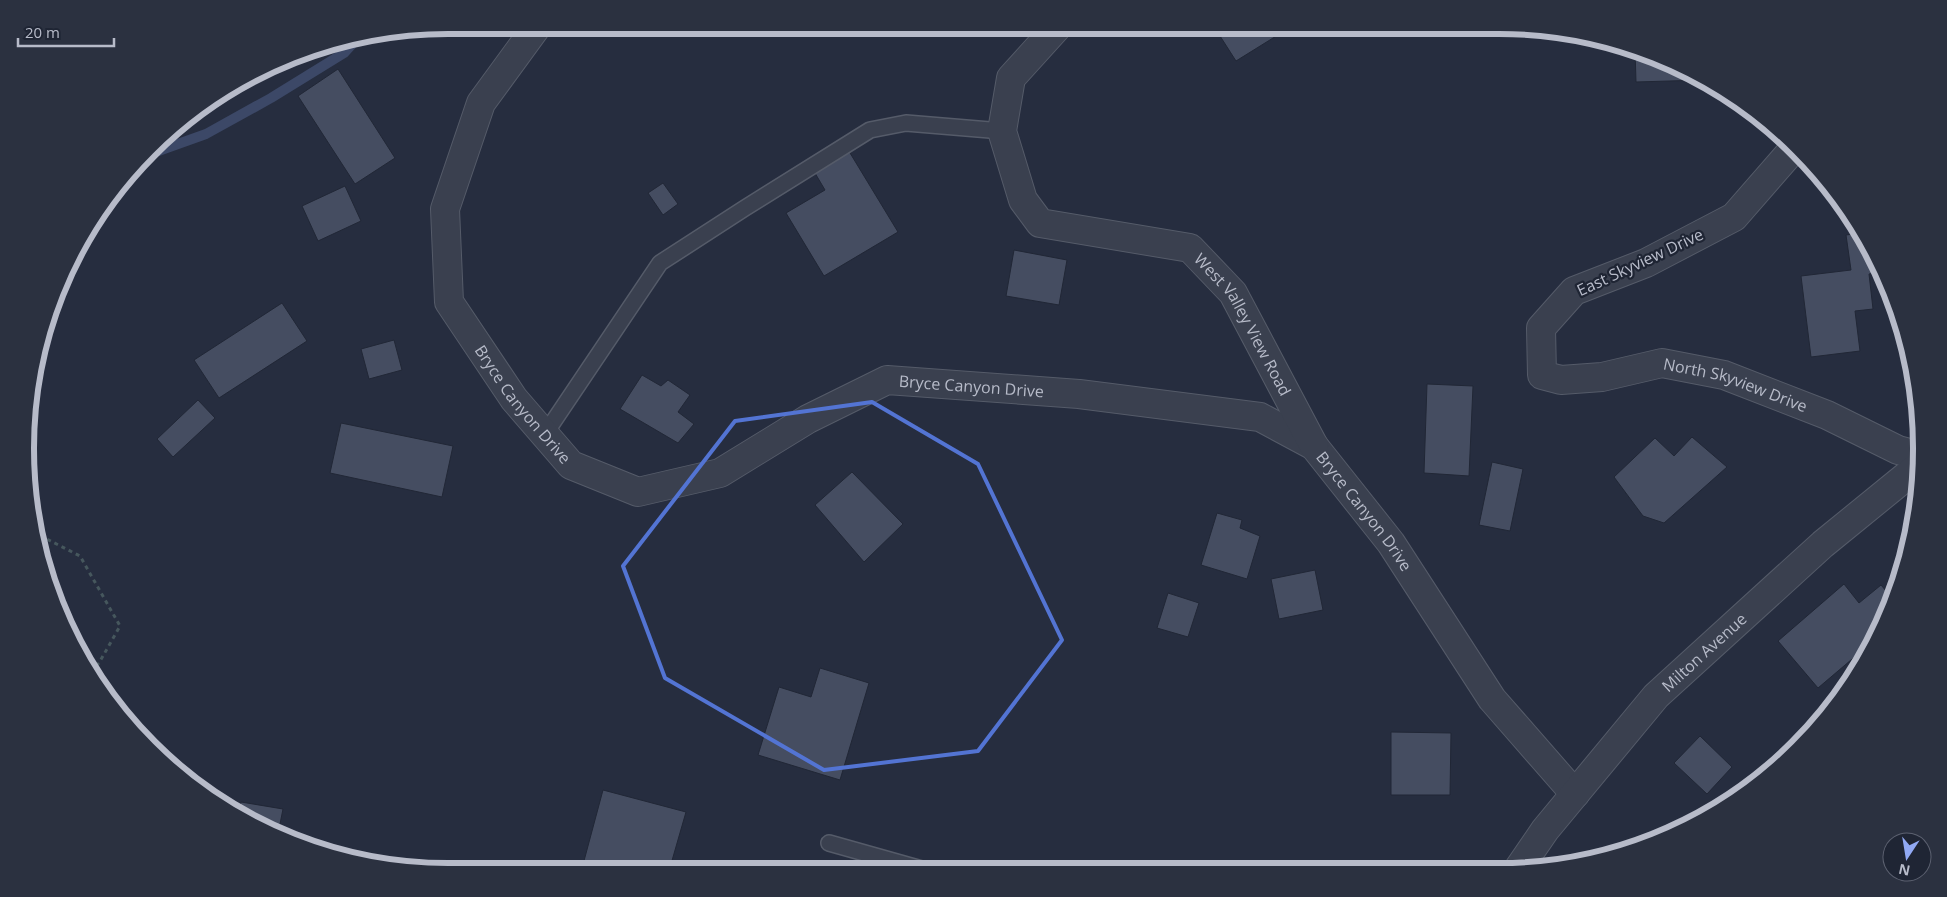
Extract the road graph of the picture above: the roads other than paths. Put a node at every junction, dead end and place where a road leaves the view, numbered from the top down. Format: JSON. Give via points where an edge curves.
{"nodes":[{"id":1,"x":532,"y":34,"type":"edge"},
{"id":2,"x":1051,"y":34,"type":"edge"},
{"id":3,"x":1002,"y":131,"type":"junction"},
{"id":4,"x":1790,"y":153,"type":"edge"},
{"id":5,"x":1542,"y":375,"type":"joint"},
{"id":6,"x":545,"y":434,"type":"junction"},
{"id":7,"x":1314,"y":446,"type":"junction"},
{"id":8,"x":1913,"y":454,"type":"edge"},
{"id":9,"x":1912,"y":471,"type":"edge"},
{"id":10,"x":1575,"y":794,"type":"junction"},
{"id":11,"x":828,"y":843,"type":"dead end"},
{"id":12,"x":1523,"y":862,"type":"edge"},
{"id":13,"x":900,"y":863,"type":"edge"}],
"edges":[{"from":1,"to":6,"type":"street","name":"Bryce Canyon Drive","via":[[482,103],[444,209],[449,302],[514,399]]},
{"from":2,"to":3,"type":"street","name":"West Valley View Road","via":[[1011,78]]},
{"from":3,"to":6,"type":"lane","via":[[906,123],[870,130],[699,238],[660,264]]},
{"from":3,"to":7,"type":"street","name":"West Valley View Road","via":[[1023,200],[1040,223],[1190,248],[1233,293]]},
{"from":4,"to":5,"type":"street","name":"East Skyview Drive","via":[[1734,217],[1646,263],[1574,291],[1541,328]]},
{"from":5,"to":8,"type":"street","name":"North Skyview Drive","via":[[1561,380],[1602,377],[1662,364],[1724,376],[1827,415],[1898,450]]},
{"from":6,"to":7,"type":"street","name":"Bryce Canyon Drive","via":[[571,464],[638,492],[720,473],[808,419],[887,380],[1079,394],[1260,417]]},
{"from":7,"to":10,"type":"street","name":"Bryce Canyon Drive","via":[[1391,543],[1492,699]]},
{"from":9,"to":10,"type":"street","name":"Milton Avenue","via":[[1824,544],[1656,696]]},
{"from":10,"to":12,"type":"street","name":"Milton Avenue"},
{"from":11,"to":13,"type":"lane"}]}
